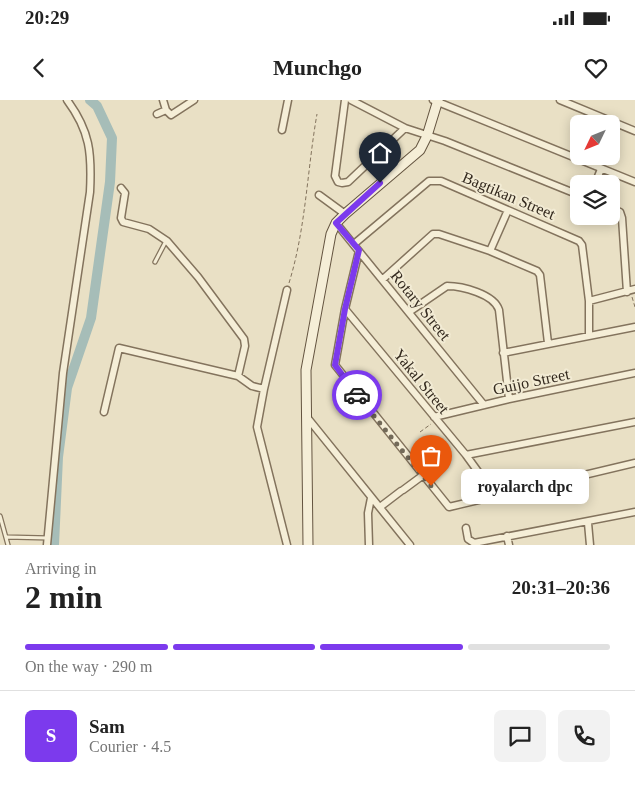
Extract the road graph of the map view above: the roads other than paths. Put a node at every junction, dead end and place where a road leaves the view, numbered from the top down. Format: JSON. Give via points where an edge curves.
{"nodes":[{"id":1,"x":67,"y":100,"type":"edge"},
{"id":2,"x":163,"y":100,"type":"edge"},
{"id":3,"x":288,"y":100,"type":"edge"},
{"id":4,"x":345,"y":100,"type":"edge"},
{"id":5,"x":351,"y":100,"type":"edge"},
{"id":6,"x":560,"y":100,"type":"edge"},
{"id":7,"x":190,"y":101,"type":"edge"},
{"id":8,"x":436,"y":101,"type":"edge"},
{"id":9,"x":166,"y":110,"type":"junction"},
{"id":10,"x":157,"y":114,"type":"dead end"},
{"id":11,"x":405,"y":128,"type":"junction"},
{"id":12,"x":282,"y":130,"type":"dead end"},
{"id":13,"x":635,"y":131,"type":"edge"},
{"id":14,"x":427,"y":136,"type":"junction"},
{"id":15,"x":601,"y":169,"type":"junction"},
{"id":16,"x":598,"y":175,"type":"edge"},
{"id":17,"x":635,"y":182,"type":"edge"},
{"id":18,"x":121,"y":188,"type":"dead end"},
{"id":19,"x":570,"y":191,"type":"edge"},
{"id":20,"x":319,"y":195,"type":"dead end"},
{"id":21,"x":508,"y":210,"type":"junction"},
{"id":22,"x":620,"y":212,"type":"edge"},
{"id":23,"x":345,"y":214,"type":"junction"},
{"id":24,"x":336,"y":223,"type":"junction"},
{"id":25,"x":166,"y":241,"type":"junction"},
{"id":26,"x":354,"y":244,"type":"junction"},
{"id":27,"x":359,"y":250,"type":"junction"},
{"id":28,"x":490,"y":251,"type":"junction"},
{"id":29,"x":155,"y":262,"type":"dead end"},
{"id":30,"x":383,"y":279,"type":"junction"},
{"id":31,"x":287,"y":290,"type":"road end"},
{"id":32,"x":631,"y":291,"type":"edge"},
{"id":33,"x":589,"y":301,"type":"junction"},
{"id":34,"x":345,"y":309,"type":"junction"},
{"id":35,"x":408,"y":312,"type":"junction"},
{"id":36,"x":635,"y":327,"type":"edge"},
{"id":37,"x":590,"y":334,"type":"junction"},
{"id":38,"x":548,"y":343,"type":"junction"},
{"id":39,"x":503,"y":353,"type":"junction"},
{"id":40,"x":635,"y":374,"type":"edge"},
{"id":41,"x":238,"y":376,"type":"junction"},
{"id":42,"x":264,"y":388,"type":"junction"},
{"id":43,"x":509,"y":399,"type":"junction"},
{"id":44,"x":484,"y":405,"type":"junction"},
{"id":45,"x":104,"y":412,"type":"dead end"},
{"id":46,"x":305,"y":415,"type":"junction"},
{"id":47,"x":434,"y":417,"type":"junction"},
{"id":48,"x":635,"y":422,"type":"edge"},
{"id":49,"x":466,"y":456,"type":"junction"},
{"id":50,"x":635,"y":464,"type":"edge"},
{"id":51,"x":422,"y":476,"type":"junction"},
{"id":52,"x":496,"y":495,"type":"junction"},
{"id":53,"x":371,"y":498,"type":"junction"},
{"id":54,"x":380,"y":507,"type":"junction"},
{"id":55,"x":635,"y":512,"type":"edge"},
{"id":56,"x":0,"y":516,"type":"edge"},
{"id":57,"x":588,"y":523,"type":"junction"},
{"id":58,"x":466,"y":528,"type":"dead end"},
{"id":59,"x":507,"y":536,"type":"junction"},
{"id":60,"x":6,"y":537,"type":"junction"},
{"id":61,"x":48,"y":541,"type":"edge"},
{"id":62,"x":8,"y":545,"type":"edge"},
{"id":63,"x":287,"y":545,"type":"edge"},
{"id":64,"x":308,"y":545,"type":"edge"},
{"id":65,"x":369,"y":545,"type":"edge"},
{"id":66,"x":410,"y":545,"type":"edge"},
{"id":67,"x":509,"y":545,"type":"edge"},
{"id":68,"x":590,"y":545,"type":"edge"}],
"edges":[{"from":1,"to":61,"type":"street","via":[[85,128],[90,145],[90,192],[63,372]]},
{"from":2,"to":9,"type":"street"},
{"from":3,"to":12,"type":"street"},
{"from":4,"to":11,"type":"street","via":[[335,176],[338,182],[348,182]]},
{"from":5,"to":11,"type":"street"},
{"from":6,"to":13,"type":"street"},
{"from":7,"to":9,"type":"street","via":[[174,115]]},
{"from":8,"to":14,"type":"street"},
{"from":8,"to":15,"type":"street"},
{"from":9,"to":10,"type":"street"},
{"from":11,"to":14,"type":"street"},
{"from":14,"to":19,"type":"street"},
{"from":14,"to":23,"type":"street","via":[[417,154]]},
{"from":15,"to":16,"type":"street"},
{"from":15,"to":17,"type":"street"},
{"from":18,"to":25,"type":"street","via":[[125,193],[123,222],[149,229]]},
{"from":20,"to":23,"type":"street"},
{"from":21,"to":26,"type":"street","name":"Bagtikan Street","via":[[431,180]]},
{"from":21,"to":28,"type":"street"},
{"from":21,"to":33,"type":"street","name":"Bagtikan Street","via":[[579,241]]},
{"from":22,"to":32,"type":"street"},
{"from":23,"to":24,"type":"street"},
{"from":24,"to":26,"type":"street","name":"Rotary Street"},
{"from":24,"to":46,"type":"street","via":[[331,234],[306,370]]},
{"from":25,"to":29,"type":"lane"},
{"from":25,"to":41,"type":"street","via":[[198,277],[244,339]]},
{"from":26,"to":27,"type":"street","name":"Rotary Street"},
{"from":27,"to":30,"type":"street","name":"Rotary Street"},
{"from":27,"to":34,"type":"street"},
{"from":28,"to":30,"type":"street","via":[[433,234]]},
{"from":28,"to":38,"type":"street","via":[[540,275]]},
{"from":30,"to":35,"type":"street","name":"Rotary Street"},
{"from":31,"to":42,"type":"street"},
{"from":32,"to":33,"type":"street"},
{"from":33,"to":37,"type":"street","name":"Bagtikan Street"},
{"from":34,"to":47,"type":"street","name":"Yakal Street"},
{"from":34,"to":51,"type":"street","via":[[335,365]]},
{"from":35,"to":39,"type":"street","via":[[444,287],[472,291],[498,306]]},
{"from":35,"to":44,"type":"street","name":"Rotary Street"},
{"from":36,"to":37,"type":"street"},
{"from":37,"to":38,"type":"street"},
{"from":38,"to":39,"type":"street"},
{"from":39,"to":43,"type":"street"},
{"from":40,"to":43,"type":"street","name":"Guijo Street"},
{"from":41,"to":42,"type":"street","via":[[252,386]]},
{"from":41,"to":45,"type":"street","via":[[119,348]]},
{"from":42,"to":63,"type":"street","via":[[258,436]]},
{"from":43,"to":44,"type":"street","name":"Guijo Street"},
{"from":44,"to":47,"type":"street","name":"Guijo Street"},
{"from":46,"to":53,"type":"street"},
{"from":46,"to":64,"type":"street"},
{"from":47,"to":49,"type":"street","name":"Yakal Street"},
{"from":48,"to":49,"type":"street"},
{"from":49,"to":52,"type":"street","name":"Yakal Street"},
{"from":50,"to":52,"type":"street"},
{"from":51,"to":52,"type":"street","via":[[449,507]]},
{"from":51,"to":54,"type":"street"},
{"from":53,"to":54,"type":"street"},
{"from":53,"to":65,"type":"street"},
{"from":54,"to":66,"type":"street"},
{"from":55,"to":57,"type":"street"},
{"from":56,"to":60,"type":"lane"},
{"from":57,"to":59,"type":"street"},
{"from":57,"to":68,"type":"street"},
{"from":58,"to":59,"type":"street","via":[[468,539],[474,543]]},
{"from":59,"to":67,"type":"street"},
{"from":60,"to":61,"type":"lane"},
{"from":60,"to":62,"type":"lane"}]}
